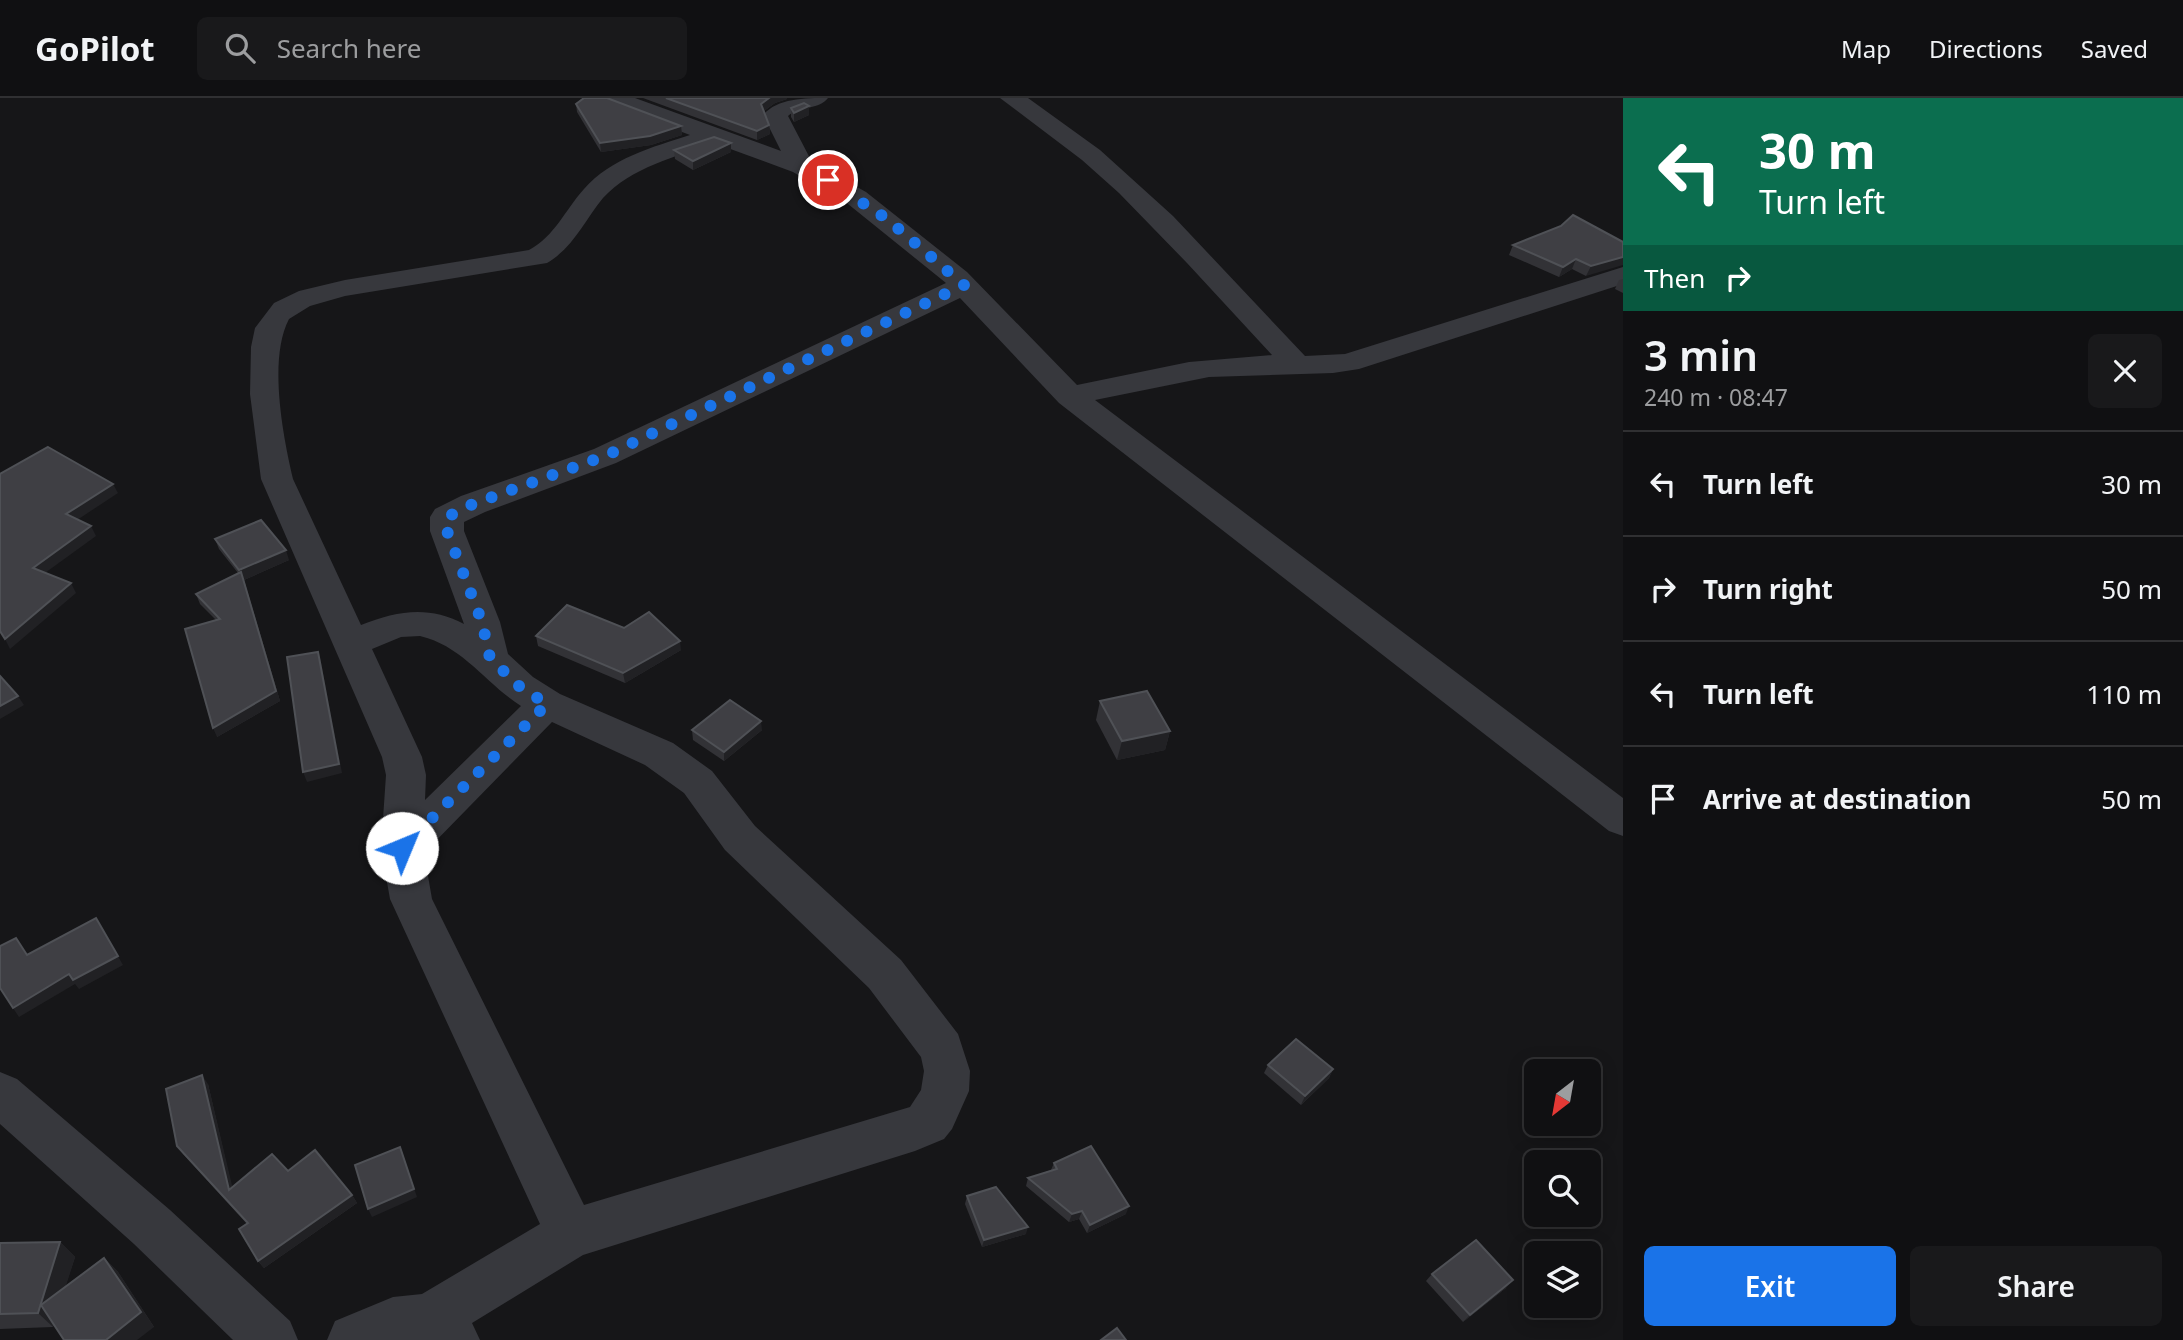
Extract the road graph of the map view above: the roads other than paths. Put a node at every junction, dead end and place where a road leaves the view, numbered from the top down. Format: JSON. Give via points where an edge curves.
{"nodes":[{"id":1,"x":613,"y":98,"type":"edge"},
{"id":2,"x":1012,"y":98,"type":"edge"},
{"id":3,"x":800,"y":100,"type":"edge"},
{"id":4,"x":716,"y":134,"type":"junction"},
{"id":5,"x":802,"y":167,"type":"junction"},
{"id":6,"x":1623,"y":275,"type":"edge"},
{"id":7,"x":964,"y":285,"type":"junction"},
{"id":8,"x":1297,"y":365,"type":"junction"},
{"id":9,"x":1070,"y":397,"type":"junction"},
{"id":10,"x":351,"y":643,"type":"junction"},
{"id":11,"x":490,"y":658,"type":"junction"},
{"id":12,"x":547,"y":704,"type":"junction"},
{"id":13,"x":1623,"y":820,"type":"edge"},
{"id":14,"x":402,"y":848,"type":"junction"},
{"id":15,"x":0,"y":1094,"type":"edge"},
{"id":16,"x":572,"y":1234,"type":"junction"},
{"id":17,"x":440,"y":1330,"type":"edge"},
{"id":18,"x":271,"y":1340,"type":"edge"},
{"id":19,"x":354,"y":1340,"type":"edge"}],
"edges":[{"from":1,"to":4,"type":"street"},
{"from":2,"to":8,"type":"street","via":[[1106,166]]},
{"from":3,"to":5,"type":"street","via":[[775,115]]},
{"from":4,"to":5,"type":"street"},
{"from":4,"to":10,"type":"street","via":[[614,175],[593,194],[555,246],[537,257],[345,288],[299,300],[276,316],[268,328],[265,352],[270,453]]},
{"from":5,"to":7,"type":"street","via":[[887,219]]},
{"from":6,"to":8,"type":"street","via":[[1348,363]]},
{"from":7,"to":9,"type":"street"},
{"from":7,"to":11,"type":"street","via":[[605,456],[447,517],[447,531],[482,622]]},
{"from":8,"to":9,"type":"street","via":[[1204,368]]},
{"from":9,"to":13,"type":"street"},
{"from":10,"to":11,"type":"street","via":[[397,625],[420,623],[458,635]]},
{"from":10,"to":14,"type":"street","via":[[402,757],[406,775]]},
{"from":11,"to":12,"type":"street","via":[[520,687]]},
{"from":12,"to":14,"type":"street"},
{"from":12,"to":16,"type":"street","via":[[659,754],[698,782],[740,838],[885,974],[942,1049],[947,1070],[935,1113],[915,1129]]},
{"from":14,"to":16,"type":"street","via":[[411,899]]},
{"from":15,"to":18,"type":"street","via":[[152,1227]]},
{"from":16,"to":17,"type":"street"},
{"from":17,"to":19,"type":"street","via":[[414,1319]]}]}
